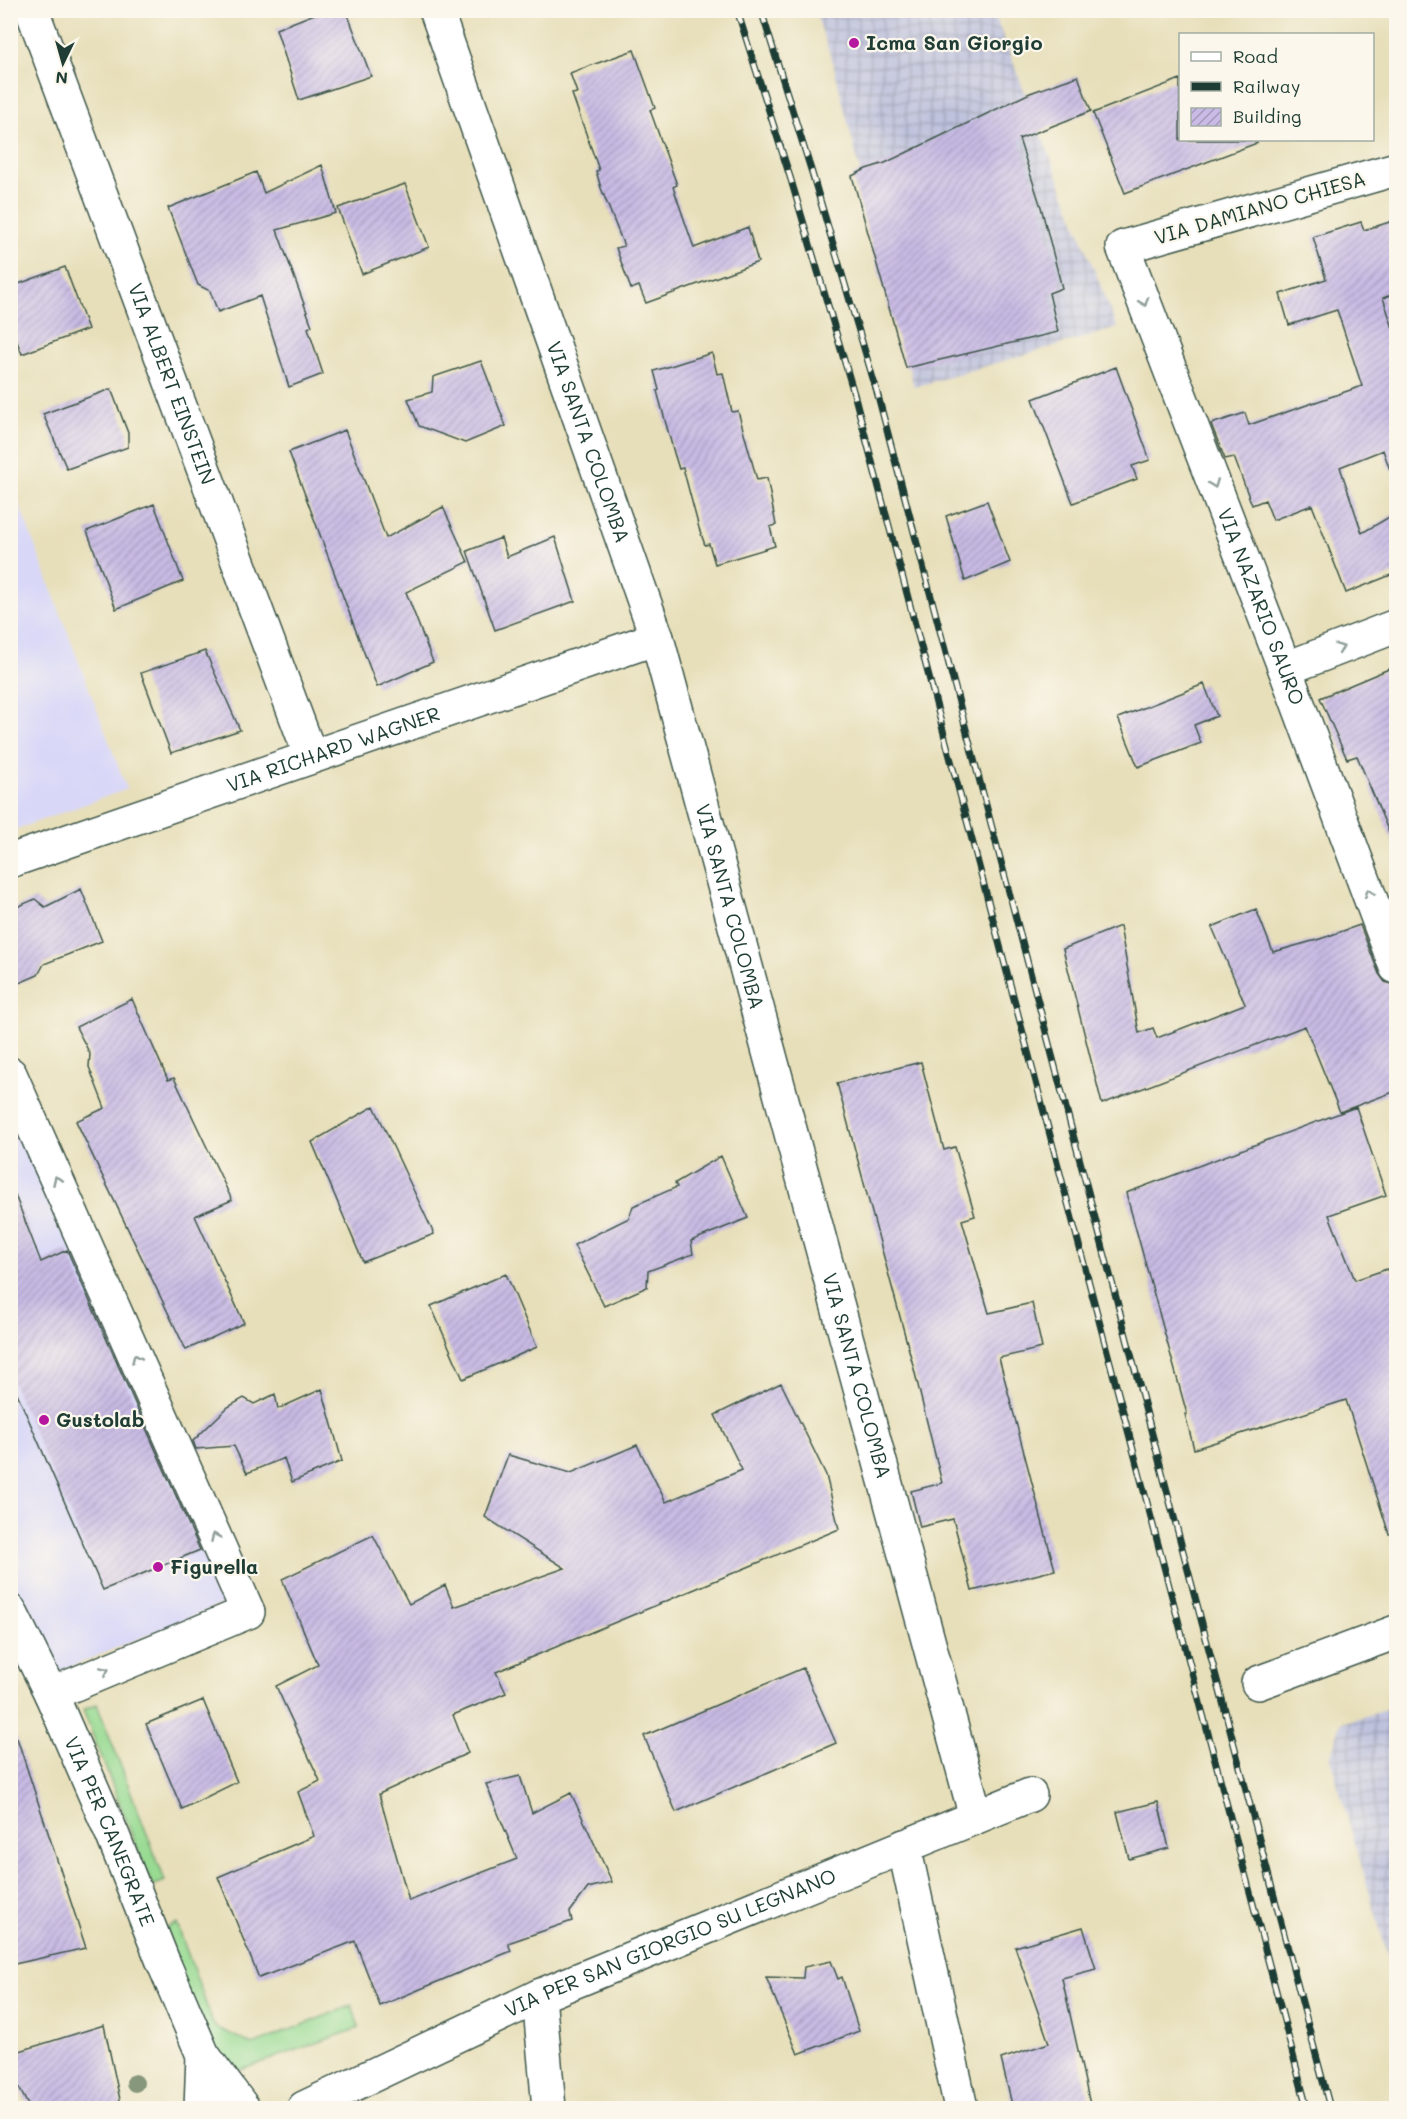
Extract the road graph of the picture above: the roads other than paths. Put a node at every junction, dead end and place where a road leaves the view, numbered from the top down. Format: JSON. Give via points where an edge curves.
{"nodes":[{"id":1,"x":32,"y":10,"type":"edge"},
{"id":2,"x":436,"y":10,"type":"edge"},
{"id":3,"x":1396,"y":169,"type":"edge"},
{"id":4,"x":1123,"y":248,"type":"joint"},
{"id":5,"x":1396,"y":626,"type":"edge"},
{"id":6,"x":657,"y":638,"type":"junction"},
{"id":7,"x":1285,"y":669,"type":"junction"},
{"id":8,"x":311,"y":757,"type":"junction"},
{"id":9,"x":10,"y":861,"type":"edge"},
{"id":10,"x":1396,"y":967,"type":"edge"},
{"id":11,"x":10,"y":1074,"type":"edge"},
{"id":12,"x":10,"y":1611,"type":"edge"},
{"id":13,"x":1396,"y":1632,"type":"edge"},
{"id":14,"x":1258,"y":1683,"type":"dead end"},
{"id":15,"x":51,"y":1694,"type":"junction"},
{"id":16,"x":1030,"y":1795,"type":"dead end"},
{"id":17,"x":976,"y":1817,"type":"junction"},
{"id":18,"x":904,"y":1846,"type":"junction"},
{"id":19,"x":539,"y":1996,"type":"junction"},
{"id":20,"x":203,"y":2055,"type":"junction"},
{"id":21,"x":310,"y":2107,"type":"edge"},
{"id":22,"x":201,"y":2109,"type":"edge"},
{"id":23,"x":243,"y":2109,"type":"edge"},
{"id":24,"x":549,"y":2109,"type":"edge"},
{"id":25,"x":961,"y":2109,"type":"edge"}],
"edges":[{"from":1,"to":8,"type":"street","name":"VIA ALBERT EINSTEIN"},
{"from":2,"to":6,"type":"street","name":"VIA SANTA COLOMBA"},
{"from":3,"to":4,"type":"street","name":"VIA DAMIANO CHIESA"},
{"from":4,"to":7,"type":"street","name":"VIA NAZARIO SAURO","one_way":true},
{"from":7,"to":5,"type":"street","one_way":true},
{"from":6,"to":8,"type":"street","name":"VIA RICHARD WAGNER"},
{"from":6,"to":17,"type":"street","name":"VIA SANTA COLOMBA"},
{"from":10,"to":7,"type":"street","name":"VIA NAZARIO SAURO","one_way":true},
{"from":8,"to":9,"type":"street","name":"VIA RICHARD WAGNER"},
{"from":15,"to":11,"type":"street","one_way":true,"via":[[248,1612]]},
{"from":12,"to":15,"type":"street","name":"VIA PER CANEGRATE"},
{"from":13,"to":14,"type":"street"},
{"from":15,"to":20,"type":"street","name":"VIA PER CANEGRATE"},
{"from":16,"to":17,"type":"street","name":"VIA PER SAN GIORGIO SU LEGNANO"},
{"from":17,"to":18,"type":"street","name":"VIA PER SAN GIORGIO SU LEGNANO"},
{"from":18,"to":19,"type":"street","name":"VIA PER SAN GIORGIO SU LEGNANO"},
{"from":18,"to":25,"type":"street"},
{"from":19,"to":21,"type":"street","name":"VIA PER SAN GIORGIO SU LEGNANO"},
{"from":19,"to":24,"type":"street"},
{"from":20,"to":22,"type":"street"},
{"from":20,"to":23,"type":"street"}]}
